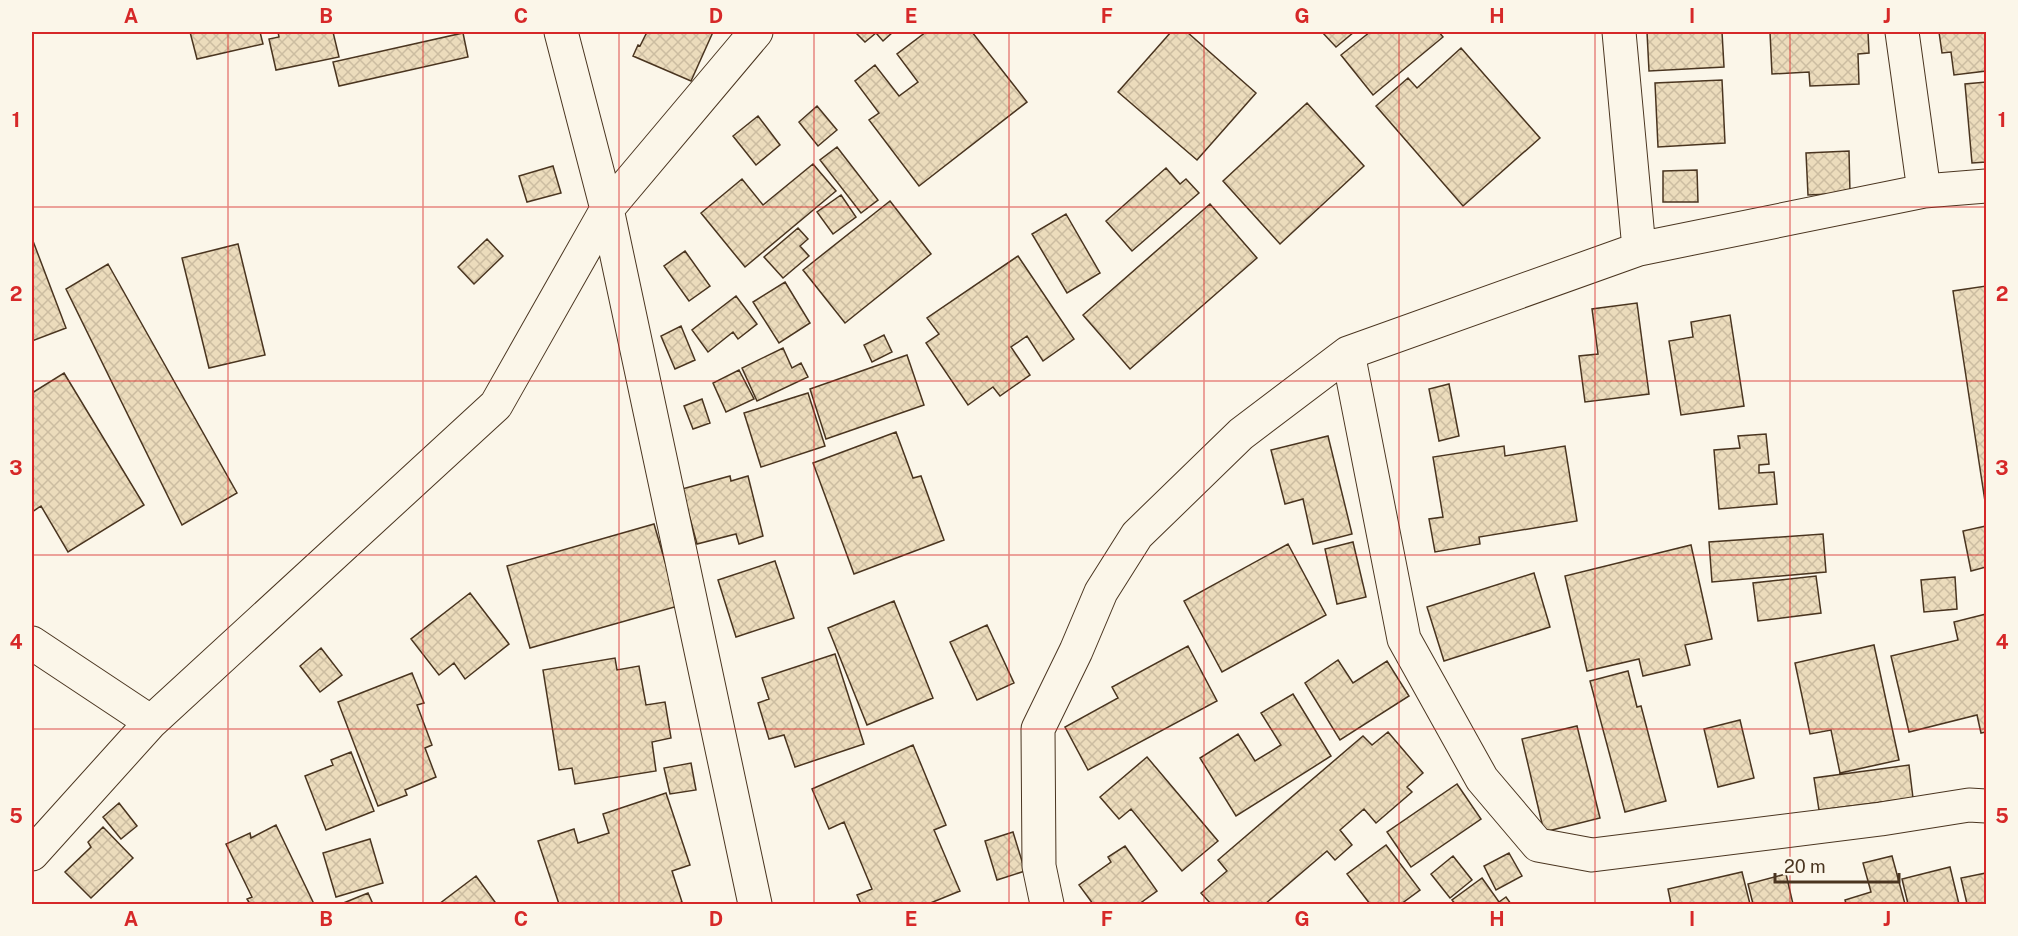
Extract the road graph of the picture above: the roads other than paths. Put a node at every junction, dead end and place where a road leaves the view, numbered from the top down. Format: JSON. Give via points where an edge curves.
{"nodes":[{"id":1,"x":561,"y":32,"type":"edge"},
{"id":2,"x":756,"y":32,"type":"edge"},
{"id":3,"x":1620,"y":32,"type":"edge"},
{"id":4,"x":1902,"y":32,"type":"edge"},
{"id":5,"x":1986,"y":186,"type":"edge"},
{"id":6,"x":1924,"y":191,"type":"junction"},
{"id":7,"x":607,"y":209,"type":"junction"},
{"id":8,"x":1639,"y":249,"type":"junction"},
{"id":9,"x":1348,"y":353,"type":"junction"},
{"id":10,"x":32,"y":643,"type":"edge"},
{"id":11,"x":151,"y":723,"type":"junction"},
{"id":12,"x":1986,"y":806,"type":"edge"},
{"id":13,"x":32,"y":854,"type":"edge"},
{"id":14,"x":755,"y":904,"type":"edge"},
{"id":15,"x":1047,"y":904,"type":"edge"}],
"edges":[{"from":1,"to":7,"type":"street"},
{"from":2,"to":7,"type":"street"},
{"from":3,"to":8,"type":"street"},
{"from":4,"to":6,"type":"street"},
{"from":5,"to":6,"type":"street"},
{"from":6,"to":8,"type":"street"},
{"from":7,"to":11,"type":"street","via":[[496,405]]},
{"from":7,"to":14,"type":"street"},
{"from":8,"to":9,"type":"street"},
{"from":9,"to":12,"type":"street","via":[[1404,639],[1482,779],[1538,844],[1592,855],[1969,805]]},
{"from":9,"to":15,"type":"street","via":[[1240,435],[1137,535],[1101,592],[1038,729],[1039,866]]},
{"from":10,"to":11,"type":"street"},
{"from":11,"to":13,"type":"street"}]}
